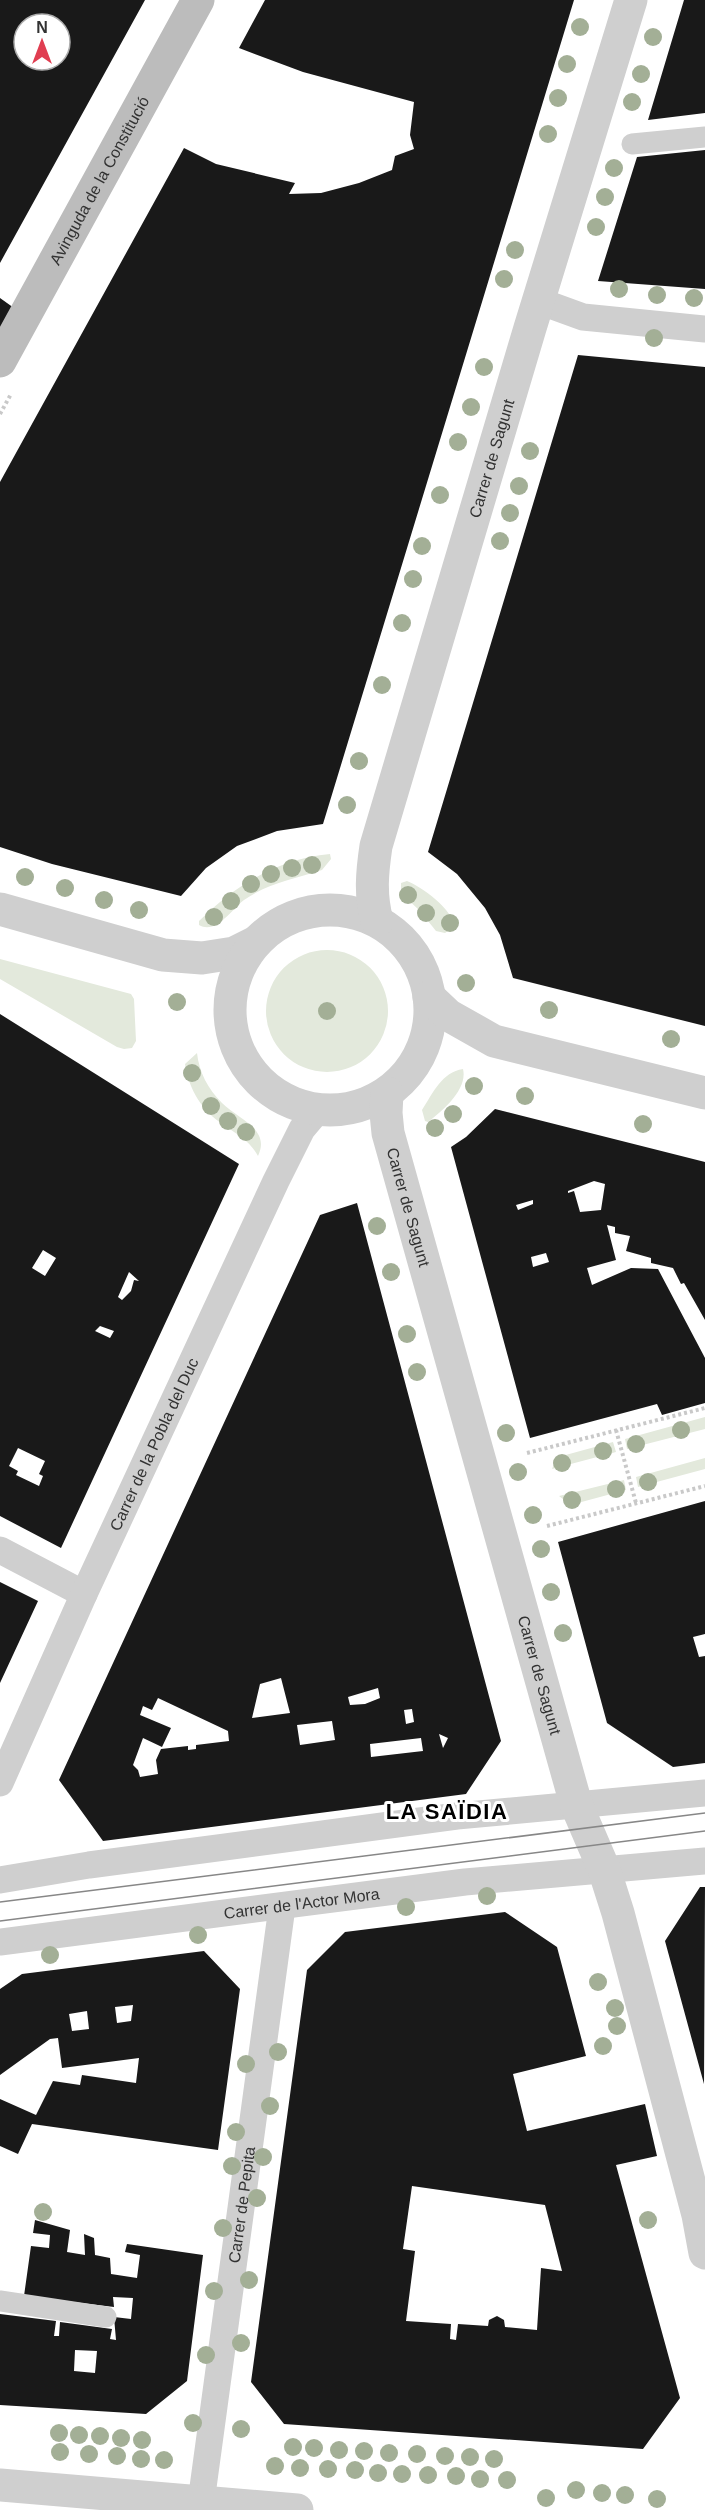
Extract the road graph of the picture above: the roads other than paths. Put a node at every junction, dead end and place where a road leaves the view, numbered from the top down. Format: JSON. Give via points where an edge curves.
{"nodes":[{"id":1,"x":198,"y":0,"type":"edge"},
{"id":2,"x":631,"y":0,"type":"edge"},
{"id":3,"x":705,"y":137,"type":"edge"},
{"id":4,"x":632,"y":144,"type":"dead end"},
{"id":5,"x":539,"y":301,"type":"junction"},
{"id":6,"x":705,"y":329,"type":"edge"},
{"id":7,"x":0,"y":361,"type":"edge"},
{"id":8,"x":0,"y":909,"type":"edge"},
{"id":9,"x":377,"y":921,"type":"junction"},
{"id":10,"x":256,"y":942,"type":"junction"},
{"id":11,"x":163,"y":955,"type":"junction"},
{"id":12,"x":429,"y":997,"type":"junction"},
{"id":13,"x":229,"y":1010,"type":"junction"},
{"id":14,"x":494,"y":1041,"type":"junction"},
{"id":15,"x":417,"y":1056,"type":"junction"},
{"id":16,"x":387,"y":1093,"type":"junction"},
{"id":17,"x":705,"y":1093,"type":"edge"},
{"id":18,"x":318,"y":1110,"type":"junction"},
{"id":19,"x":0,"y":1550,"type":"edge"},
{"id":20,"x":84,"y":1594,"type":"junction"},
{"id":21,"x":0,"y":1783,"type":"edge"},
{"id":22,"x":705,"y":1793,"type":"edge"},
{"id":23,"x":576,"y":1804,"type":"junction"},
{"id":24,"x":705,"y":1861,"type":"edge"},
{"id":25,"x":604,"y":1869,"type":"junction"},
{"id":26,"x":0,"y":1880,"type":"edge"},
{"id":27,"x":282,"y":1907,"type":"junction"},
{"id":28,"x":0,"y":1942,"type":"edge"},
{"id":29,"x":702,"y":2215,"type":"edge"},
{"id":30,"x":705,"y":2253,"type":"edge"},
{"id":31,"x":0,"y":2301,"type":"edge"},
{"id":32,"x":106,"y":2317,"type":"dead end"},
{"id":33,"x":0,"y":2485,"type":"edge"},
{"id":34,"x":201,"y":2502,"type":"junction"},
{"id":35,"x":297,"y":2510,"type":"edge"}],
"edges":[{"from":1,"to":7,"type":"main road","name":"Avinguda de la Constitució"},
{"from":2,"to":5,"type":"street","name":"Carrer de Sagunt"},
{"from":3,"to":4,"type":"street"},
{"from":5,"to":6,"type":"street","via":[[583,317]]},
{"from":5,"to":9,"type":"street","name":"Carrer de Sagunt","via":[[376,846],[371,899]]},
{"from":8,"to":11,"type":"street"},
{"from":9,"to":10,"type":"street","via":[[337,910],[307,912],[279,923]]},
{"from":9,"to":12,"type":"street","via":[[410,950],[424,975]]},
{"from":10,"to":11,"type":"street","via":[[234,953],[202,958]]},
{"from":10,"to":13,"type":"street","via":[[240,964]]},
{"from":11,"to":13,"type":"street","via":[[217,991]]},
{"from":12,"to":14,"type":"street","via":[[448,1016]]},
{"from":12,"to":15,"type":"street","via":[[429,1028]]},
{"from":13,"to":18,"type":"street","via":[[240,1052],[252,1072],[284,1099]]},
{"from":14,"to":15,"type":"street","via":[[463,1043]]},
{"from":14,"to":17,"type":"street"},
{"from":15,"to":16,"type":"street"},
{"from":16,"to":18,"type":"street","via":[[363,1105]]},
{"from":16,"to":23,"type":"street","name":"Carrer de Sagunt","via":[[388,1133]]},
{"from":18,"to":20,"type":"street","name":"Carrer de la Pobla del Duc","via":[[302,1129],[276,1181]]},
{"from":19,"to":20,"type":"street"},
{"from":20,"to":21,"type":"street","name":"Carrer de la Pobla del Duc"},
{"from":22,"to":23,"type":"street"},
{"from":23,"to":25,"type":"street","name":"Carrer de Sagunt"},
{"from":23,"to":26,"type":"street","via":[[445,1817]]},
{"from":24,"to":25,"type":"street","name":"Carrer de l'Actor Mora"},
{"from":25,"to":27,"type":"street","name":"Carrer de l'Actor Mora","via":[[465,1882]]},
{"from":25,"to":29,"type":"street","name":"Carrer de Sagunt"},
{"from":27,"to":28,"type":"street","name":"Carrer de l'Actor Mora"},
{"from":27,"to":34,"type":"street","name":"Carrer de Pepita"},
{"from":29,"to":30,"type":"street","name":"Carrer de Sagunt"},
{"from":31,"to":32,"type":"street"},
{"from":33,"to":34,"type":"street"},
{"from":34,"to":35,"type":"street"}]}
